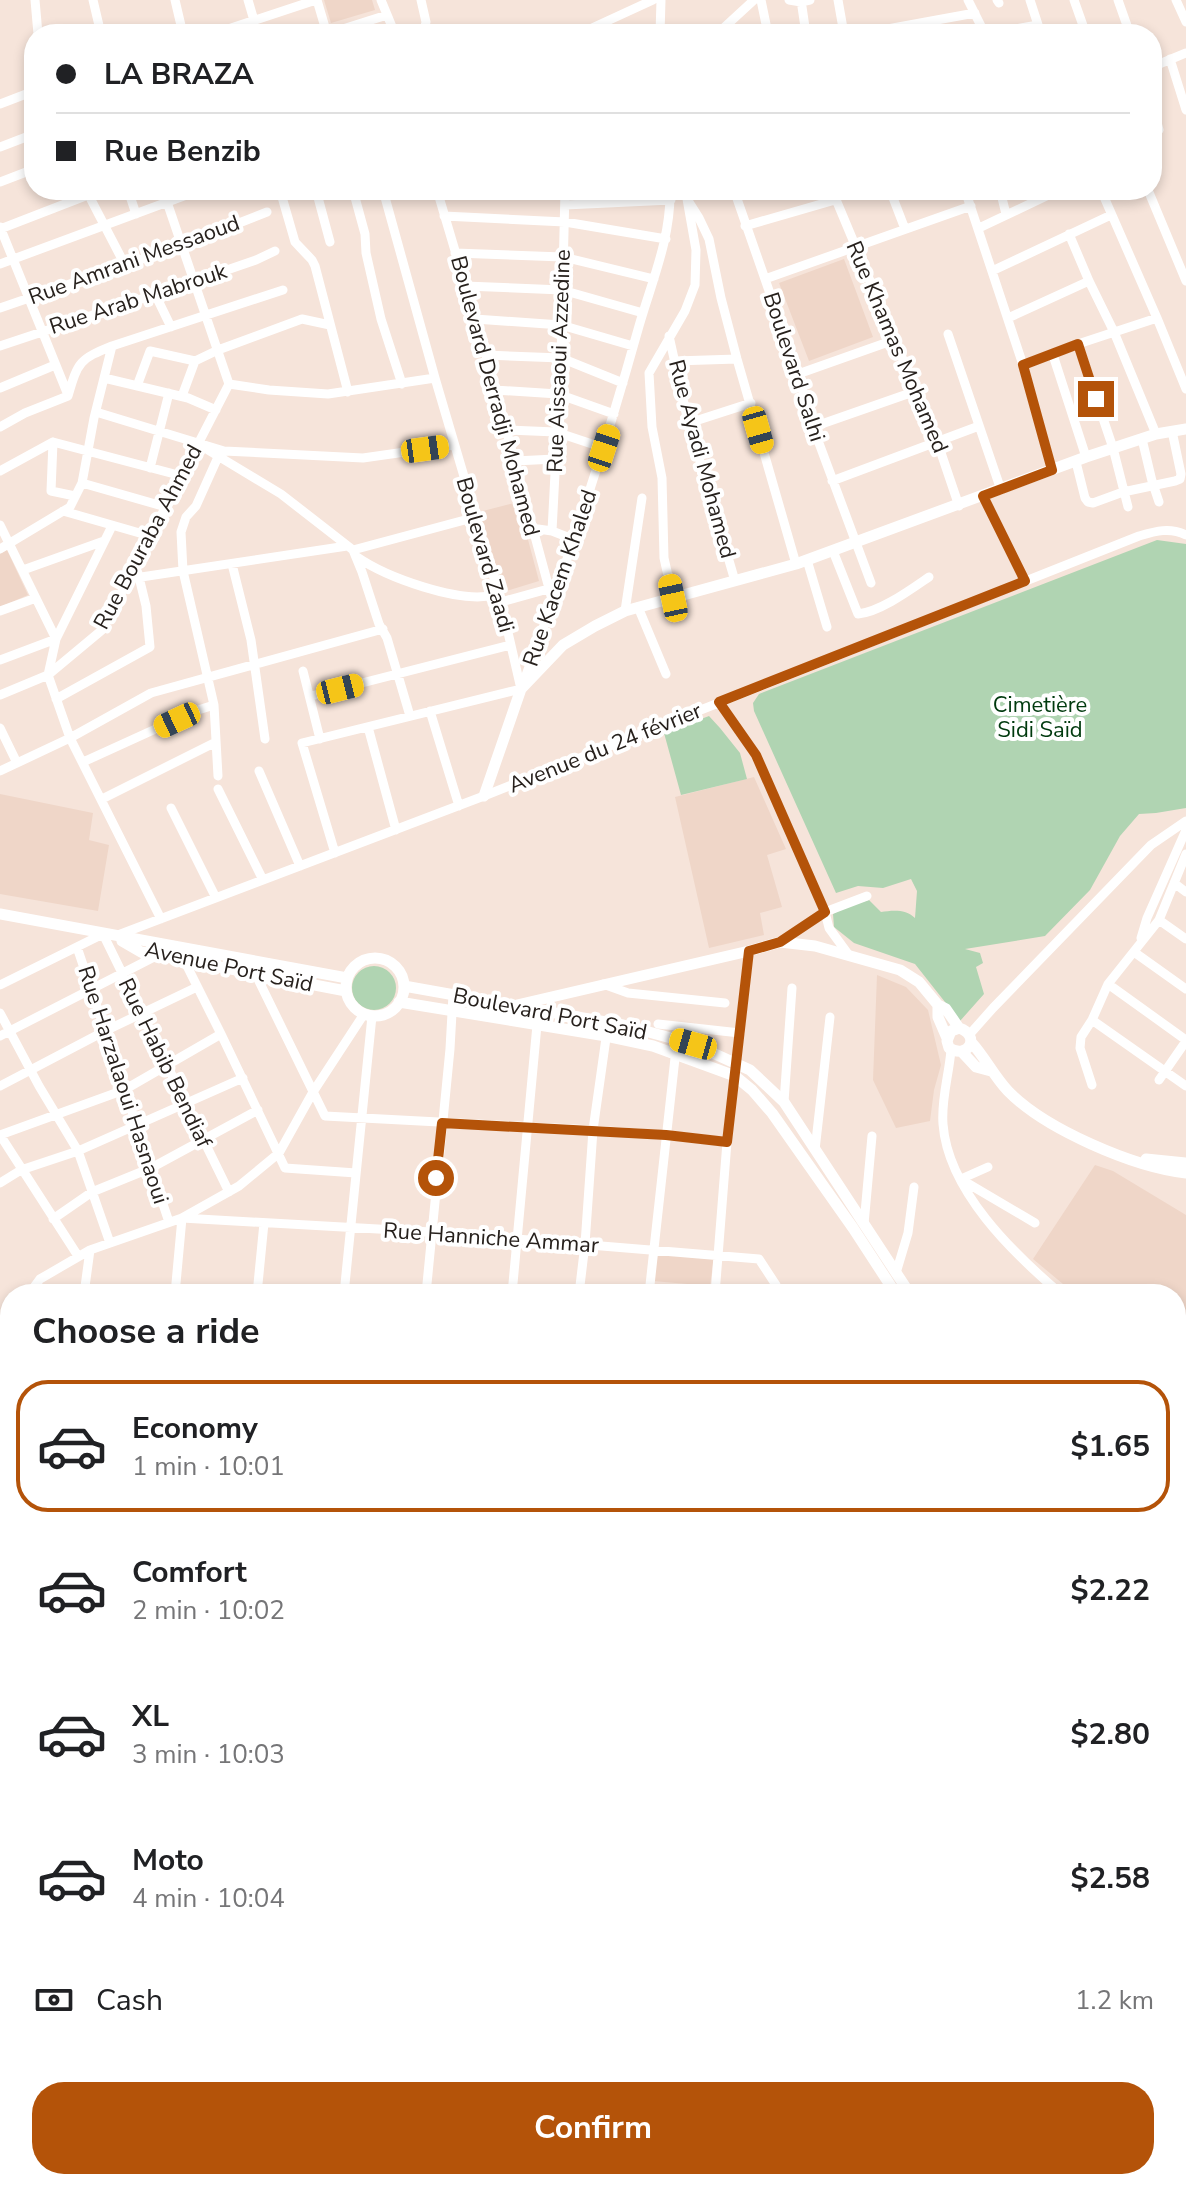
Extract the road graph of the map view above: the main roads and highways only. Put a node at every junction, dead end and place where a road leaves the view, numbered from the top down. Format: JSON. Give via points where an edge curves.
{"nodes":[{"id":1,"x":1186,"y":429,"type":"edge"},
{"id":2,"x":484,"y":796,"type":"road end"},
{"id":3,"x":0,"y":914,"type":"edge"},
{"id":4,"x":108,"y":935,"type":"junction"},
{"id":5,"x":181,"y":954,"type":"junction"},
{"id":6,"x":347,"y":978,"type":"junction"},
{"id":7,"x":404,"y":986,"type":"junction"},
{"id":8,"x":346,"y":991,"type":"junction"},
{"id":9,"x":399,"y":1002,"type":"junction"},
{"id":10,"x":938,"y":1005,"type":"junction"},
{"id":11,"x":512,"y":1006,"type":"junction"},
{"id":12,"x":966,"y":1035,"type":"junction"},
{"id":13,"x":947,"y":1038,"type":"junction"},
{"id":14,"x":957,"y":1051,"type":"junction"},
{"id":15,"x":991,"y":1071,"type":"junction"},
{"id":16,"x":1121,"y":1156,"type":"junction"},
{"id":17,"x":1186,"y":1163,"type":"edge"},
{"id":18,"x":1186,"y":1173,"type":"edge"},
{"id":19,"x":889,"y":1284,"type":"edge"},
{"id":20,"x":903,"y":1284,"type":"edge"}],
"edges":[{"from":1,"to":2,"type":"main road","via":[[1113,448],[801,562],[625,611],[563,645],[521,689]]},
{"from":3,"to":4,"type":"main road","name":"Avenue Port Saïd"},
{"from":4,"to":5,"type":"main road","name":"Avenue Port Saïd"},
{"from":4,"to":5,"type":"main road","name":"Avenue Port Saïd","via":[[141,952]]},
{"from":5,"to":6,"type":"main road","name":"Avenue Port Saïd"},
{"from":5,"to":8,"type":"main road","name":"Avenue Port Saïd"},
{"from":6,"to":7,"type":"main road","via":[[356,965],[377,958],[398,970]]},
{"from":6,"to":8,"type":"main road"},
{"from":7,"to":9,"type":"main road"},
{"from":7,"to":11,"type":"main road","name":"Boulevard Port Saïd"},
{"from":8,"to":9,"type":"main road","via":[[352,1005],[368,1015],[388,1013]]},
{"from":9,"to":19,"type":"main road","via":[[653,1046],[735,1076],[772,1113]]},
{"from":10,"to":11,"type":"main road","via":[[900,970],[815,946],[780,942]]},
{"from":10,"to":12,"type":"main road"},
{"from":10,"to":13,"type":"main road"},
{"from":11,"to":20,"type":"main road","name":"Boulevard Port Saïd","via":[[693,1044],[750,1070],[784,1102]]},
{"from":12,"to":13,"type":"main road","via":[[951,1031]]},
{"from":12,"to":14,"type":"main road","via":[[968,1048]]},
{"from":12,"to":15,"type":"main road"},
{"from":13,"to":14,"type":"main road"},
{"from":14,"to":15,"type":"main road","via":[[976,1067]]},
{"from":15,"to":16,"type":"main road","via":[[1009,1093],[1040,1116]]},
{"from":16,"to":17,"type":"main road"},
{"from":16,"to":18,"type":"main road"}]}
